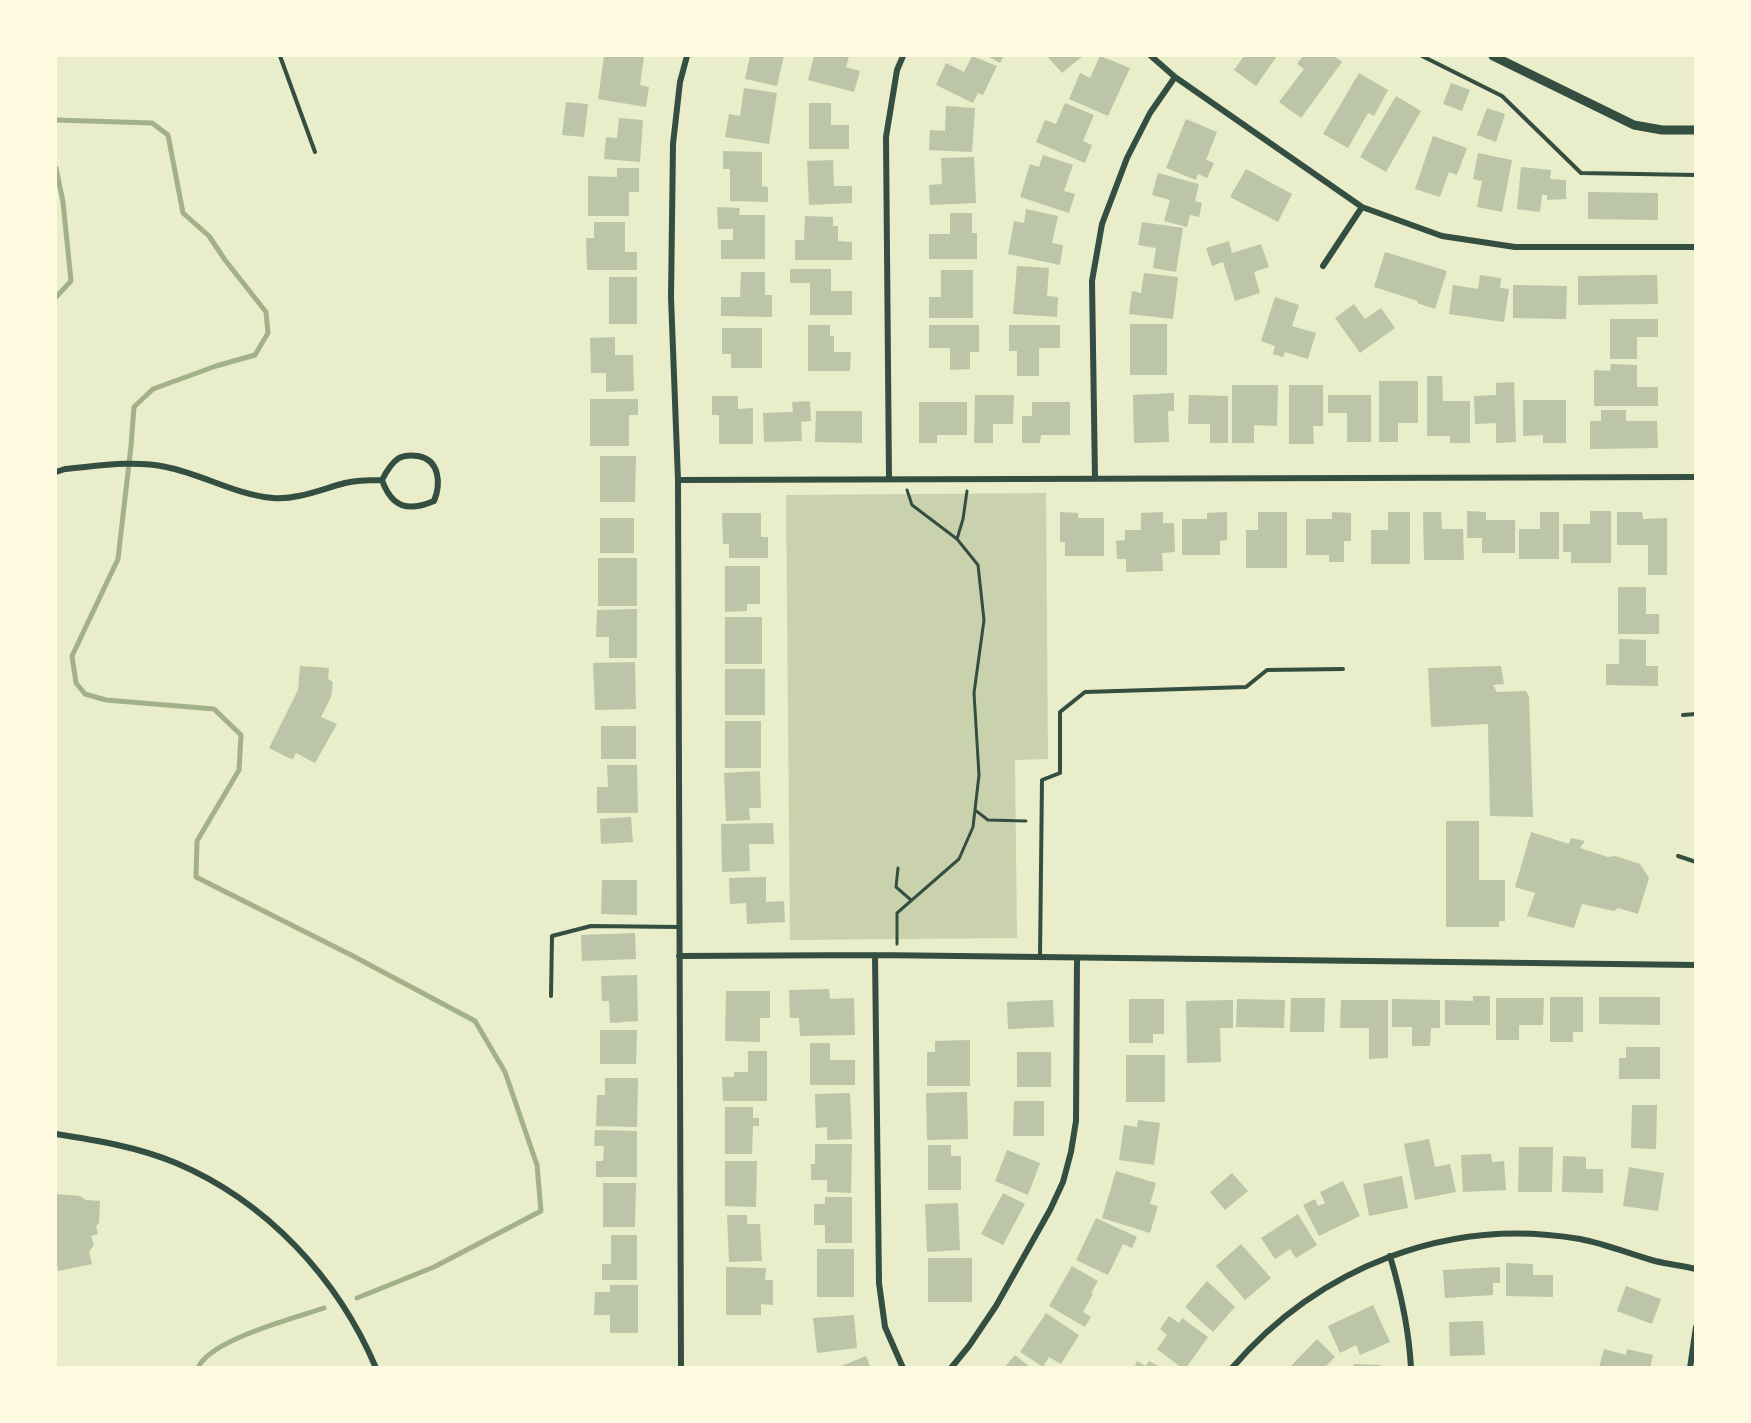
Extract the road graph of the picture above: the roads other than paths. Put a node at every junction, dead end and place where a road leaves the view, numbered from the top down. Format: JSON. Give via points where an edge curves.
{"nodes":[{"id":1,"x":279,"y":56,"type":"edge"},
{"id":2,"x":687,"y":56,"type":"edge"},
{"id":3,"x":903,"y":56,"type":"edge"},
{"id":4,"x":1150,"y":56,"type":"edge"},
{"id":5,"x":1422,"y":56,"type":"edge"},
{"id":6,"x":1493,"y":56,"type":"edge"},
{"id":7,"x":1175,"y":77,"type":"junction"},
{"id":8,"x":1695,"y":130,"type":"edge"},
{"id":9,"x":315,"y":152,"type":"dead end"},
{"id":10,"x":1695,"y":175,"type":"edge"},
{"id":11,"x":1362,"y":207,"type":"junction"},
{"id":12,"x":1695,"y":248,"type":"edge"},
{"id":13,"x":1323,"y":266,"type":"dead end"},
{"id":14,"x":56,"y":472,"type":"edge"},
{"id":15,"x":1695,"y":477,"type":"edge"},
{"id":16,"x":889,"y":479,"type":"junction"},
{"id":17,"x":1095,"y":479,"type":"junction"},
{"id":18,"x":382,"y":480,"type":"junction"},
{"id":19,"x":678,"y":480,"type":"junction"},
{"id":20,"x":1342,"y":669,"type":"dead end"},
{"id":21,"x":1695,"y":714,"type":"edge"},
{"id":22,"x":1683,"y":715,"type":"dead end"},
{"id":23,"x":1678,"y":856,"type":"dead end"},
{"id":24,"x":1695,"y":862,"type":"edge"},
{"id":25,"x":680,"y":927,"type":"junction"},
{"id":26,"x":875,"y":955,"type":"junction"},
{"id":27,"x":680,"y":956,"type":"junction"},
{"id":28,"x":1040,"y":957,"type":"junction"},
{"id":29,"x":1077,"y":958,"type":"junction"},
{"id":30,"x":1695,"y":965,"type":"edge"},
{"id":31,"x":550,"y":996,"type":"dead end"},
{"id":32,"x":56,"y":1134,"type":"edge"},
{"id":33,"x":1390,"y":1256,"type":"junction"},
{"id":34,"x":1695,"y":1269,"type":"edge"},
{"id":35,"x":1695,"y":1326,"type":"edge"},
{"id":36,"x":376,"y":1368,"type":"edge"},
{"id":37,"x":681,"y":1368,"type":"edge"},
{"id":38,"x":903,"y":1368,"type":"edge"},
{"id":39,"x":951,"y":1368,"type":"edge"},
{"id":40,"x":1232,"y":1368,"type":"edge"},
{"id":41,"x":1411,"y":1368,"type":"edge"},
{"id":42,"x":1690,"y":1368,"type":"edge"}],
"edges":[{"from":1,"to":9,"type":"lane"},
{"from":2,"to":19,"type":"street","via":[[673,144],[671,297]]},
{"from":3,"to":16,"type":"street","via":[[886,137]]},
{"from":4,"to":7,"type":"street"},
{"from":5,"to":10,"type":"lane","via":[[1502,96],[1581,173]]},
{"from":6,"to":8,"type":"street","via":[[1635,125]]},
{"from":7,"to":11,"type":"street"},
{"from":7,"to":17,"type":"street","via":[[1150,113],[1127,158],[1102,224],[1092,281]]},
{"from":11,"to":12,"type":"street","via":[[1442,236],[1515,247]]},
{"from":11,"to":13,"type":"street"},
{"from":14,"to":18,"type":"street","via":[[139,464],[165,466],[274,499],[347,483]]},
{"from":15,"to":17,"type":"street"},
{"from":16,"to":17,"type":"street"},
{"from":16,"to":19,"type":"street"},
{"from":18,"to":18,"type":"street","via":[[395,461],[413,455],[425,457],[432,464],[438,474],[439,489],[434,501],[407,508],[397,503]]},
{"from":19,"to":25,"type":"street"},
{"from":20,"to":28,"type":"lane","via":[[1267,670],[1246,687],[1085,692],[1060,712],[1059,773],[1042,780]]},
{"from":21,"to":22,"type":"lane"},
{"from":23,"to":24,"type":"lane"},
{"from":25,"to":27,"type":"street"},
{"from":25,"to":31,"type":"lane","via":[[591,926],[552,936]]},
{"from":26,"to":27,"type":"street"},
{"from":26,"to":28,"type":"street"},
{"from":26,"to":38,"type":"street","via":[[879,1283],[885,1327]]},
{"from":27,"to":37,"type":"street"},
{"from":28,"to":29,"type":"street"},
{"from":29,"to":30,"type":"street"},
{"from":29,"to":39,"type":"street","via":[[1076,1121],[1063,1182],[996,1306]]},
{"from":32,"to":36,"type":"street","via":[[128,1148],[175,1163],[210,1180],[267,1218],[308,1260],[346,1310]]},
{"from":33,"to":34,"type":"street","via":[[1465,1237],[1542,1235],[1580,1239]]},
{"from":33,"to":40,"type":"street","via":[[1310,1297],[1279,1320]]},
{"from":33,"to":41,"type":"street","via":[[1408,1329]]},
{"from":35,"to":42,"type":"street"}]}
